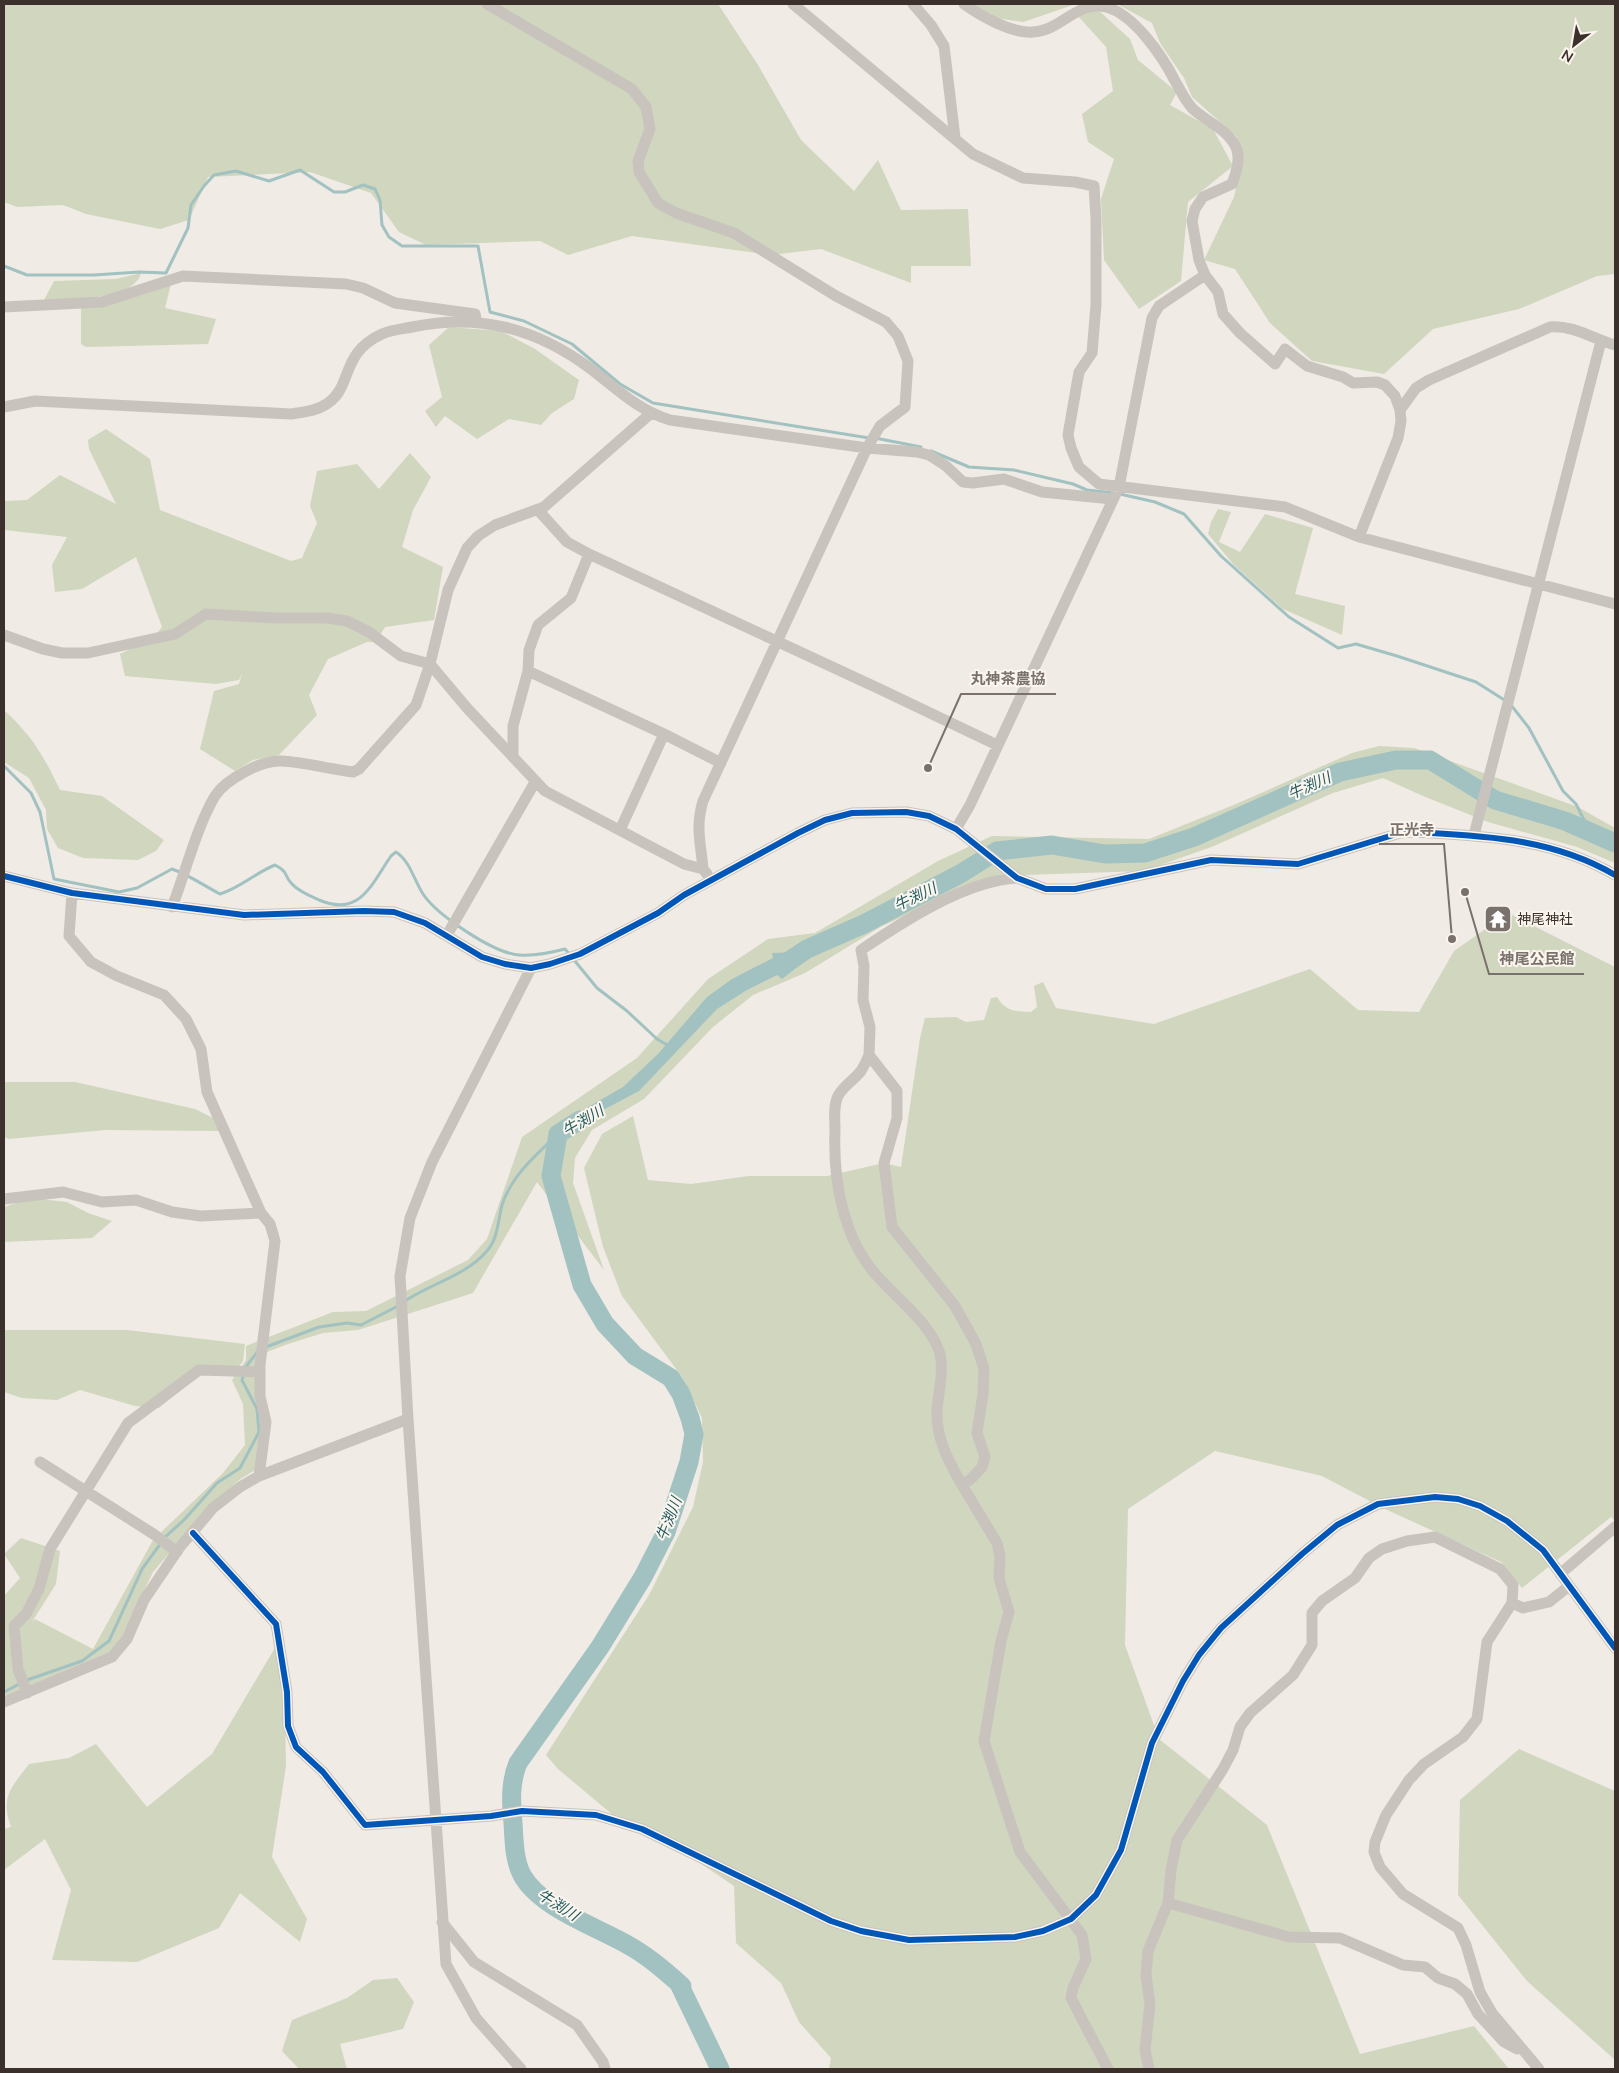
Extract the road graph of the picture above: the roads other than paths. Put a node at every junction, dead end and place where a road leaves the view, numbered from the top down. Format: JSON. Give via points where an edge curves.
{"nodes":[{"id":1,"x":487,"y":4,"type":"edge"},
{"id":2,"x":793,"y":4,"type":"edge"},
{"id":3,"x":913,"y":4,"type":"edge"},
{"id":4,"x":964,"y":4,"type":"edge"},
{"id":5,"x":955,"y":138,"type":"junction"},
{"id":6,"x":1205,"y":275,"type":"junction"},
{"id":7,"x":4,"y":307,"type":"edge"},
{"id":8,"x":477,"y":322,"type":"junction"},
{"id":9,"x":1601,"y":341,"type":"junction"},
{"id":10,"x":1615,"y":345,"type":"edge"},
{"id":11,"x":4,"y":407,"type":"edge"},
{"id":12,"x":1400,"y":410,"type":"junction"},
{"id":13,"x":650,"y":414,"type":"junction"},
{"id":14,"x":867,"y":448,"type":"junction"},
{"id":15,"x":1119,"y":486,"type":"junction"},
{"id":16,"x":1112,"y":499,"type":"junction"},
{"id":17,"x":538,"y":510,"type":"junction"},
{"id":18,"x":1359,"y":537,"type":"junction"},
{"id":19,"x":589,"y":554,"type":"junction"},
{"id":20,"x":1538,"y":584,"type":"junction"},
{"id":21,"x":1615,"y":604,"type":"edge"},
{"id":22,"x":4,"y":635,"type":"edge"},
{"id":23,"x":777,"y":641,"type":"junction"},
{"id":24,"x":430,"y":664,"type":"junction"},
{"id":25,"x":528,"y":671,"type":"junction"},
{"id":26,"x":664,"y":734,"type":"junction"},
{"id":27,"x":997,"y":745,"type":"junction"},
{"id":28,"x":513,"y":755,"type":"junction"},
{"id":29,"x":721,"y":763,"type":"junction"},
{"id":30,"x":535,"y":782,"type":"junction"},
{"id":31,"x":956,"y":829,"type":"junction"},
{"id":32,"x":620,"y":830,"type":"junction"},
{"id":33,"x":1474,"y":835,"type":"junction"},
{"id":34,"x":702,"y":869,"type":"junction"},
{"id":35,"x":1615,"y":875,"type":"edge"},
{"id":36,"x":4,"y":876,"type":"edge"},
{"id":37,"x":1017,"y":878,"type":"junction"},
{"id":38,"x":713,"y":879,"type":"junction"},
{"id":39,"x":72,"y":893,"type":"junction"},
{"id":40,"x":172,"y":908,"type":"junction"},
{"id":41,"x":447,"y":935,"type":"junction"},
{"id":42,"x":531,"y":968,"type":"junction"},
{"id":43,"x":870,"y":1054,"type":"junction"},
{"id":44,"x":4,"y":1199,"type":"edge"},
{"id":45,"x":261,"y":1213,"type":"junction"},
{"id":46,"x":260,"y":1372,"type":"junction"},
{"id":47,"x":408,"y":1420,"type":"junction"},
{"id":48,"x":40,"y":1462,"type":"dead end"},
{"id":49,"x":259,"y":1476,"type":"junction"},
{"id":50,"x":962,"y":1485,"type":"junction"},
{"id":51,"x":85,"y":1492,"type":"junction"},
{"id":52,"x":1615,"y":1527,"type":"edge"},
{"id":53,"x":192,"y":1533,"type":"junction"},
{"id":54,"x":177,"y":1552,"type":"junction"},
{"id":55,"x":1560,"y":1574,"type":"junction"},
{"id":56,"x":1569,"y":1586,"type":"junction"},
{"id":57,"x":1512,"y":1603,"type":"junction"},
{"id":58,"x":1615,"y":1648,"type":"edge"},
{"id":59,"x":27,"y":1693,"type":"junction"},
{"id":60,"x":4,"y":1702,"type":"edge"},
{"id":61,"x":436,"y":1821,"type":"junction"},
{"id":62,"x":1168,"y":1903,"type":"junction"},
{"id":63,"x":1071,"y":1919,"type":"junction"},
{"id":64,"x":442,"y":1922,"type":"junction"},
{"id":65,"x":1525,"y":2054,"type":"junction"},
{"id":66,"x":520,"y":2069,"type":"edge"},
{"id":67,"x":605,"y":2069,"type":"edge"},
{"id":68,"x":1108,"y":2069,"type":"edge"},
{"id":69,"x":1149,"y":2069,"type":"edge"},
{"id":70,"x":1539,"y":2069,"type":"edge"}],
"edges":[{"from":1,"to":14,"type":"street","via":[[632,89],[646,107],[650,129],[638,161],[639,172],[658,202],[676,213],[734,233],[836,296],[886,322],[898,336],[908,361],[905,407],[880,426]]},
{"from":2,"to":5,"type":"street"},
{"from":3,"to":5,"type":"street","via":[[944,46]]},
{"from":4,"to":6,"type":"street","via":[[983,17],[1034,33],[1083,8],[1096,5],[1109,8],[1136,26],[1193,109],[1230,137],[1237,152],[1232,184],[1203,197],[1195,208],[1193,228]]},
{"from":5,"to":15,"type":"street","via":[[985,161],[1023,178],[1094,186],[1096,304],[1092,352],[1079,372],[1068,435],[1080,467],[1090,479],[1099,484]]},
{"from":6,"to":12,"type":"street","via":[[1218,292],[1223,314],[1275,364],[1285,349],[1307,366],[1353,383],[1377,382],[1385,385],[1395,396]]},
{"from":6,"to":15,"type":"street","via":[[1159,306],[1152,318]]},
{"from":7,"to":8,"type":"street","via":[[102,302],[183,276],[346,284],[363,288],[395,304],[475,314]]},
{"from":8,"to":11,"type":"street","via":[[429,324],[383,333],[361,346],[329,403],[291,414],[35,401]]},
{"from":8,"to":13,"type":"street","via":[[533,334],[564,350]]},
{"from":9,"to":10,"type":"street"},
{"from":9,"to":12,"type":"street","via":[[1577,330],[1550,327],[1429,380],[1416,388]]},
{"from":9,"to":20,"type":"street"},
{"from":12,"to":18,"type":"street","via":[[1398,438]]},
{"from":13,"to":14,"type":"street","via":[[696,425]]},
{"from":13,"to":17,"type":"street"},
{"from":14,"to":16,"type":"street","via":[[929,456],[964,482],[1004,479],[1042,492]]},
{"from":14,"to":23,"type":"street"},
{"from":15,"to":16,"type":"street"},
{"from":15,"to":18,"type":"street","via":[[1285,507]]},
{"from":16,"to":27,"type":"street"},
{"from":17,"to":19,"type":"street","via":[[567,542]]},
{"from":17,"to":24,"type":"street","via":[[495,525],[467,548],[448,590]]},
{"from":18,"to":20,"type":"street"},
{"from":19,"to":23,"type":"street"},
{"from":19,"to":25,"type":"street","via":[[571,598],[538,625],[529,650]]},
{"from":20,"to":21,"type":"street"},
{"from":20,"to":33,"type":"street"},
{"from":22,"to":24,"type":"street","via":[[43,649],[88,653],[175,634],[206,614],[327,618],[348,621],[401,656]]},
{"from":23,"to":27,"type":"street"},
{"from":23,"to":29,"type":"street"},
{"from":24,"to":28,"type":"street"},
{"from":24,"to":40,"type":"street","via":[[416,705],[359,770],[353,772],[279,760],[252,767],[221,789],[202,824]]},
{"from":25,"to":26,"type":"street"},
{"from":25,"to":28,"type":"street","via":[[513,726]]},
{"from":26,"to":29,"type":"street"},
{"from":26,"to":32,"type":"street"},
{"from":27,"to":31,"type":"street"},
{"from":28,"to":30,"type":"street"},
{"from":29,"to":34,"type":"street","via":[[698,816]]},
{"from":30,"to":32,"type":"street"},
{"from":30,"to":41,"type":"street"},
{"from":31,"to":37,"type":"street"},
{"from":31,"to":38,"type":"street","via":[[929,816],[906,812],[852,814],[824,820]]},
{"from":32,"to":34,"type":"street","via":[[684,864]]},
{"from":33,"to":35,"type":"street","via":[[1569,852]]},
{"from":33,"to":37,"type":"street","via":[[1400,833],[1298,864],[1211,860],[1075,889],[1046,889]]},
{"from":34,"to":38,"type":"street"},
{"from":36,"to":39,"type":"street"},
{"from":37,"to":43,"type":"street","via":[[988,881],[966,890],[861,950]]},
{"from":38,"to":42,"type":"street","via":[[658,913],[580,954]]},
{"from":39,"to":40,"type":"street"},
{"from":39,"to":45,"type":"street","via":[[69,936],[91,962],[164,995],[186,1019],[201,1049],[208,1092]]},
{"from":40,"to":41,"type":"street","via":[[244,915],[394,912]]},
{"from":41,"to":42,"type":"street","via":[[482,957]]},
{"from":42,"to":47,"type":"street","via":[[432,1162],[410,1218],[400,1276]]},
{"from":43,"to":50,"type":"street","via":[[861,1072],[838,1096],[835,1107],[837,1184],[853,1238],[868,1267],[927,1329],[939,1351],[939,1434],[945,1456]]},
{"from":43,"to":50,"type":"street","via":[[897,1091],[897,1118],[884,1163],[892,1227],[955,1306],[976,1344],[984,1369],[977,1433],[985,1457],[982,1467]]},
{"from":44,"to":45,"type":"street","via":[[63,1192],[102,1202],[136,1200],[172,1212],[201,1216]]},
{"from":45,"to":46,"type":"street","via":[[270,1224],[275,1241]]},
{"from":46,"to":49,"type":"street","via":[[260,1396],[266,1422]]},
{"from":46,"to":51,"type":"street","via":[[199,1370],[128,1423]]},
{"from":47,"to":49,"type":"street"},
{"from":47,"to":61,"type":"street"},
{"from":48,"to":51,"type":"street"},
{"from":49,"to":53,"type":"street","via":[[226,1497]]},
{"from":50,"to":63,"type":"street","via":[[997,1543],[1000,1556],[998,1578],[1009,1612],[1001,1640],[984,1741],[1020,1852]]},
{"from":51,"to":54,"type":"street"},
{"from":51,"to":59,"type":"street","via":[[50,1549],[33,1601],[14,1626],[18,1669]]},
{"from":52,"to":55,"type":"street"},
{"from":53,"to":54,"type":"street"},
{"from":53,"to":61,"type":"street","via":[[276,1624],[287,1692],[288,1726],[296,1747],[323,1772],[365,1825]]},
{"from":54,"to":59,"type":"street","via":[[144,1600],[127,1639],[112,1656]]},
{"from":55,"to":56,"type":"street"},
{"from":55,"to":63,"type":"street","via":[[1529,1536],[1480,1506],[1458,1500],[1435,1497],[1378,1504],[1337,1525],[1221,1628],[1199,1655],[1152,1743],[1121,1850],[1110,1875],[1096,1895]]},
{"from":56,"to":57,"type":"street","via":[[1549,1602],[1523,1608]]},
{"from":56,"to":58,"type":"street"},
{"from":57,"to":62,"type":"street","via":[[1513,1585],[1500,1569],[1435,1537],[1407,1541],[1382,1549],[1369,1558],[1355,1578],[1322,1601],[1312,1613],[1312,1645],[1293,1675],[1250,1713],[1240,1727],[1223,1769],[1178,1840]]},
{"from":57,"to":65,"type":"street","via":[[1487,1642],[1477,1719],[1462,1737],[1424,1764],[1409,1780],[1386,1815],[1374,1852],[1380,1867],[1403,1894],[1458,1928],[1480,1992],[1492,2013]]},
{"from":59,"to":60,"type":"street"},
{"from":61,"to":63,"type":"street","via":[[522,1811],[596,1815],[642,1829],[823,1917],[888,1937],[909,1940],[1015,1937],[1043,1931]]},
{"from":61,"to":64,"type":"street"},
{"from":62,"to":65,"type":"street","via":[[1289,1937],[1340,1938],[1404,1965],[1424,1967],[1467,1994],[1478,2014],[1498,2035]]},
{"from":62,"to":69,"type":"street","via":[[1148,1951],[1146,1975],[1150,2004],[1145,2050]]},
{"from":63,"to":68,"type":"street","via":[[1082,1935],[1086,1959],[1071,1998]]},
{"from":64,"to":66,"type":"street","via":[[446,1964],[459,1991],[476,2018]]},
{"from":64,"to":67,"type":"street","via":[[474,1962],[577,2025],[604,2062]]},
{"from":65,"to":70,"type":"street"}]}
